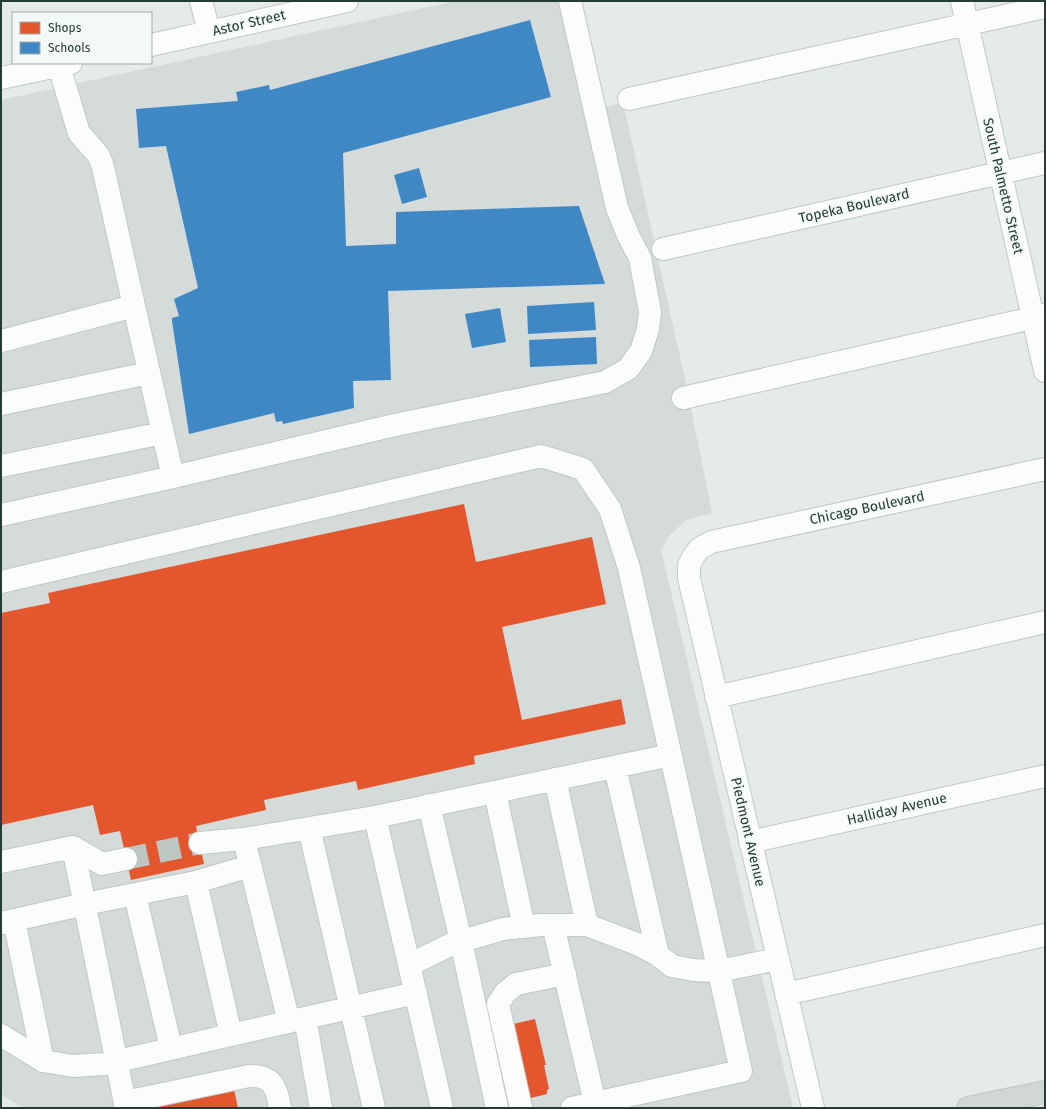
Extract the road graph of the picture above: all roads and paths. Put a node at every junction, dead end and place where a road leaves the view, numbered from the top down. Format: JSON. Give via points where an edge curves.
{"nodes":[{"id":1,"x":202,"y":1,"type":"edge"},
{"id":2,"x":347,"y":1,"type":"edge"},
{"id":3,"x":570,"y":1,"type":"edge"},
{"id":4,"x":962,"y":1,"type":"edge"},
{"id":5,"x":1045,"y":7,"type":"edge"},
{"id":6,"x":967,"y":24,"type":"junction"},
{"id":7,"x":209,"y":32,"type":"junction"},
{"id":8,"x":152,"y":45,"type":"edge"},
{"id":9,"x":65,"y":64,"type":"edge"},
{"id":10,"x":1,"y":78,"type":"edge"},
{"id":11,"x":629,"y":99,"type":"dead end"},
{"id":12,"x":1045,"y":163,"type":"edge"},
{"id":13,"x":1000,"y":174,"type":"junction"},
{"id":14,"x":663,"y":249,"type":"dead end"},
{"id":15,"x":134,"y":306,"type":"junction"},
{"id":16,"x":1039,"y":316,"type":"edge"},
{"id":17,"x":1,"y":341,"type":"edge"},
{"id":18,"x":1045,"y":371,"type":"edge"},
{"id":19,"x":149,"y":373,"type":"junction"},
{"id":20,"x":683,"y":398,"type":"dead end"},
{"id":21,"x":1,"y":404,"type":"edge"},
{"id":22,"x":163,"y":433,"type":"junction"},
{"id":23,"x":1,"y":466,"type":"edge"},
{"id":24,"x":1045,"y":469,"type":"edge"},
{"id":25,"x":173,"y":477,"type":"junction"},
{"id":26,"x":1,"y":515,"type":"edge"},
{"id":27,"x":693,"y":557,"type":"joint"},
{"id":28,"x":1,"y":582,"type":"edge"},
{"id":29,"x":1045,"y":622,"type":"edge"},
{"id":30,"x":716,"y":697,"type":"junction"},
{"id":31,"x":671,"y":755,"type":"junction"},
{"id":32,"x":616,"y":767,"type":"junction"},
{"id":33,"x":1045,"y":776,"type":"edge"},
{"id":34,"x":555,"y":779,"type":"junction"},
{"id":35,"x":495,"y":792,"type":"junction"},
{"id":36,"x":429,"y":805,"type":"junction"},
{"id":37,"x":375,"y":817,"type":"junction"},
{"id":38,"x":309,"y":828,"type":"junction"},
{"id":39,"x":244,"y":839,"type":"junction"},
{"id":40,"x":750,"y":842,"type":"junction"},
{"id":41,"x":200,"y":843,"type":"tunnel mouth"},
{"id":42,"x":73,"y":847,"type":"junction"},
{"id":43,"x":126,"y":859,"type":"tunnel mouth"},
{"id":44,"x":1,"y":862,"type":"edge"},
{"id":45,"x":250,"y":866,"type":"junction"},
{"id":46,"x":196,"y":882,"type":"junction"},
{"id":47,"x":135,"y":895,"type":"junction"},
{"id":48,"x":85,"y":904,"type":"junction"},
{"id":49,"x":8,"y":922,"type":"edge"},
{"id":50,"x":553,"y":925,"type":"junction"},
{"id":51,"x":587,"y":925,"type":"junction"},
{"id":52,"x":524,"y":927,"type":"junction"},
{"id":53,"x":1045,"y":935,"type":"edge"},
{"id":54,"x":461,"y":941,"type":"junction"},
{"id":55,"x":658,"y":955,"type":"junction"},
{"id":56,"x":778,"y":959,"type":"junction"},
{"id":57,"x":409,"y":965,"type":"junction"},
{"id":58,"x":719,"y":971,"type":"junction"},
{"id":59,"x":565,"y":974,"type":"junction"},
{"id":60,"x":416,"y":993,"type":"junction"},
{"id":61,"x":786,"y":994,"type":"junction"},
{"id":62,"x":351,"y":1008,"type":"junction"},
{"id":63,"x":297,"y":1020,"type":"junction"},
{"id":64,"x":1,"y":1035,"type":"edge"},
{"id":65,"x":231,"y":1035,"type":"junction"},
{"id":66,"x":171,"y":1048,"type":"junction"},
{"id":67,"x":43,"y":1061,"type":"junction"},
{"id":68,"x":116,"y":1061,"type":"junction"},
{"id":69,"x":1045,"y":1092,"type":"edge"},
{"id":70,"x":595,"y":1103,"type":"junction"},
{"id":71,"x":125,"y":1105,"type":"edge"},
{"id":72,"x":280,"y":1108,"type":"edge"},
{"id":73,"x":321,"y":1108,"type":"edge"},
{"id":74,"x":374,"y":1108,"type":"edge"},
{"id":75,"x":442,"y":1108,"type":"edge"},
{"id":76,"x":497,"y":1108,"type":"edge"},
{"id":77,"x":521,"y":1108,"type":"edge"},
{"id":78,"x":572,"y":1108,"type":"edge"},
{"id":79,"x":813,"y":1108,"type":"edge"},
{"id":80,"x":968,"y":1108,"type":"edge"}],
"edges":[{"from":1,"to":7,"type":"street"},
{"from":2,"to":7,"type":"street","name":"Astor Street"},
{"from":3,"to":25,"type":"street","via":[[617,208],[640,258],[650,312],[641,351],[628,369],[605,382],[395,425]]},
{"from":4,"to":6,"type":"street","name":"South Palmetto Street"},
{"from":5,"to":6,"type":"street"},
{"from":6,"to":11,"type":"street"},
{"from":6,"to":13,"type":"street","name":"South Palmetto Street"},
{"from":7,"to":8,"type":"street","name":"Astor Street"},
{"from":9,"to":10,"type":"street"},
{"from":9,"to":15,"type":"street","via":[[79,133],[98,156],[103,167]]},
{"from":12,"to":13,"type":"street","name":"Topeka Boulevard"},
{"from":13,"to":14,"type":"street","name":"Topeka Boulevard"},
{"from":13,"to":16,"type":"street","name":"South Palmetto Street"},
{"from":15,"to":17,"type":"street"},
{"from":15,"to":19,"type":"street"},
{"from":16,"to":18,"type":"street","name":"South Palmetto Street"},
{"from":16,"to":20,"type":"street"},
{"from":19,"to":21,"type":"street"},
{"from":19,"to":22,"type":"street"},
{"from":22,"to":23,"type":"street"},
{"from":22,"to":25,"type":"street"},
{"from":24,"to":27,"type":"street","name":"Chicago Boulevard","via":[[711,542],[699,549]]},
{"from":25,"to":26,"type":"street"},
{"from":27,"to":30,"type":"street","name":"Piedmont Avenue","via":[[689,565],[689,578]]},
{"from":28,"to":31,"type":"street","via":[[540,456],[583,469],[610,508],[630,568]]},
{"from":29,"to":30,"type":"street"},
{"from":30,"to":40,"type":"street","name":"Piedmont Avenue"},
{"from":31,"to":32,"type":"street"},
{"from":31,"to":58,"type":"street"},
{"from":32,"to":34,"type":"street"},
{"from":32,"to":55,"type":"street"},
{"from":33,"to":40,"type":"street","name":"Halliday Avenue"},
{"from":34,"to":35,"type":"street"},
{"from":34,"to":51,"type":"street"},
{"from":35,"to":36,"type":"street"},
{"from":35,"to":52,"type":"street"},
{"from":36,"to":37,"type":"street"},
{"from":36,"to":54,"type":"street"},
{"from":37,"to":38,"type":"street"},
{"from":37,"to":57,"type":"street"},
{"from":38,"to":39,"type":"street"},
{"from":38,"to":62,"type":"street"},
{"from":39,"to":41,"type":"street"},
{"from":39,"to":45,"type":"street"},
{"from":40,"to":56,"type":"street","name":"Piedmont Avenue"},
{"from":42,"to":43,"type":"street","via":[[102,864]]},
{"from":42,"to":44,"type":"street"},
{"from":42,"to":48,"type":"street"},
{"from":45,"to":46,"type":"street"},
{"from":45,"to":63,"type":"street"},
{"from":46,"to":47,"type":"street"},
{"from":46,"to":65,"type":"street"},
{"from":47,"to":48,"type":"street"},
{"from":47,"to":66,"type":"street"},
{"from":48,"to":49,"type":"street"},
{"from":48,"to":68,"type":"street"},
{"from":49,"to":67,"type":"street"},
{"from":50,"to":51,"type":"street"},
{"from":50,"to":52,"type":"street"},
{"from":50,"to":59,"type":"street"},
{"from":51,"to":55,"type":"street"},
{"from":52,"to":54,"type":"street","via":[[503,929]]},
{"from":53,"to":61,"type":"street"},
{"from":54,"to":57,"type":"street"},
{"from":54,"to":76,"type":"street"},
{"from":55,"to":58,"type":"street","via":[[672,966]]},
{"from":56,"to":58,"type":"street"},
{"from":56,"to":61,"type":"street","name":"Piedmont Avenue"},
{"from":57,"to":60,"type":"street"},
{"from":58,"to":70,"type":"street","via":[[741,1071]]},
{"from":59,"to":70,"type":"street"},
{"from":59,"to":77,"type":"street","via":[[516,984],[504,993],[498,1004]]},
{"from":60,"to":62,"type":"street"},
{"from":60,"to":75,"type":"street"},
{"from":61,"to":79,"type":"street","name":"Piedmont Avenue"},
{"from":62,"to":63,"type":"street"},
{"from":62,"to":74,"type":"street"},
{"from":63,"to":65,"type":"street"},
{"from":63,"to":73,"type":"street"},
{"from":64,"to":67,"type":"street"},
{"from":65,"to":66,"type":"street"},
{"from":66,"to":68,"type":"street"},
{"from":67,"to":68,"type":"street","via":[[73,1066]]},
{"from":68,"to":71,"type":"street"},
{"from":69,"to":80,"type":"main road"},
{"from":70,"to":78,"type":"street"},
{"from":71,"to":72,"type":"street","via":[[249,1076],[259,1076],[270,1082],[278,1094]]}]}
